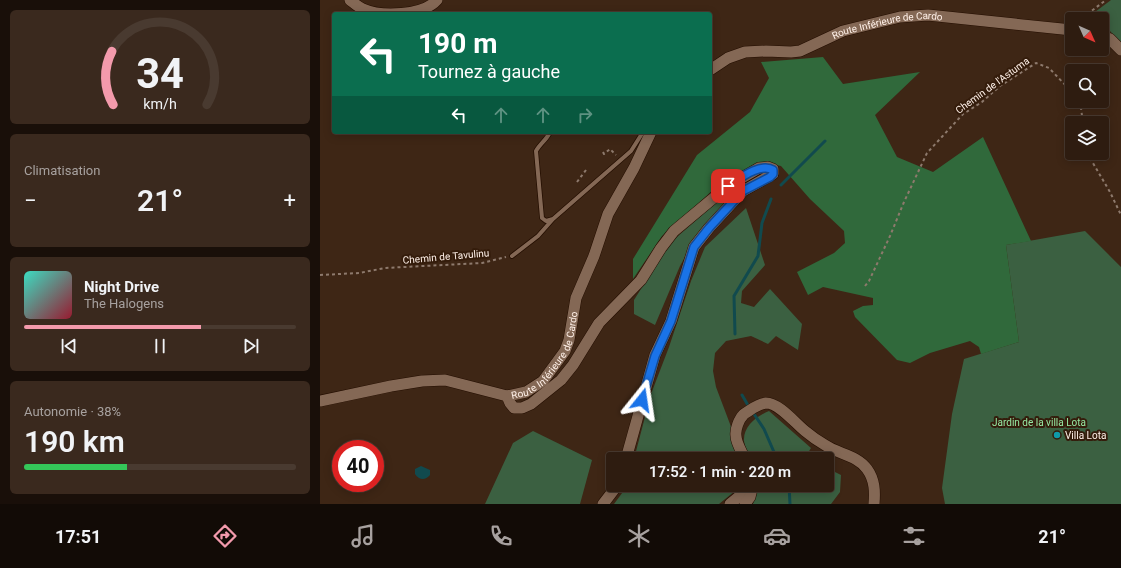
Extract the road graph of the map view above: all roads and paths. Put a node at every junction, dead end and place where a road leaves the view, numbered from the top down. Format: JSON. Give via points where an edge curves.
{"nodes":[{"id":1,"x":350,"y":0,"type":"edge"},
{"id":2,"x":437,"y":0,"type":"edge"},
{"id":3,"x":1106,"y":0,"type":"edge"},
{"id":4,"x":373,"y":12,"type":"edge"},
{"id":5,"x":417,"y":12,"type":"edge"},
{"id":6,"x":1090,"y":12,"type":"edge"},
{"id":7,"x":1065,"y":29,"type":"edge"},
{"id":8,"x":1109,"y":39,"type":"edge"},
{"id":9,"x":1121,"y":50,"type":"edge"},
{"id":10,"x":712,"y":69,"type":"edge"},
{"id":11,"x":1065,"y":85,"type":"edge"},
{"id":12,"x":549,"y":134,"type":"dead end"},
{"id":13,"x":642,"y":134,"type":"edge"},
{"id":14,"x":650,"y":134,"type":"edge"},
{"id":15,"x":603,"y":152,"type":"dead end"},
{"id":16,"x":621,"y":160,"type":"junction"},
{"id":17,"x":1091,"y":160,"type":"edge"},
{"id":18,"x":586,"y":170,"type":"dead end"},
{"id":19,"x":577,"y":182,"type":"dead end"},
{"id":20,"x":1121,"y":215,"type":"edge"},
{"id":21,"x":553,"y":219,"type":"junction"},
{"id":22,"x":512,"y":256,"type":"joint"},
{"id":23,"x":320,"y":275,"type":"edge"},
{"id":24,"x":864,"y":286,"type":"dead end"},
{"id":25,"x":507,"y":396,"type":"junction"},
{"id":26,"x":320,"y":401,"type":"edge"},
{"id":27,"x":628,"y":452,"type":"edge"},
{"id":28,"x":742,"y":452,"type":"edge"},
{"id":29,"x":612,"y":492,"type":"edge"},
{"id":30,"x":745,"y":492,"type":"edge"},
{"id":31,"x":751,"y":492,"type":"edge"},
{"id":32,"x":602,"y":504,"type":"edge"},
{"id":33,"x":730,"y":504,"type":"edge"},
{"id":34,"x":745,"y":504,"type":"edge"},
{"id":35,"x":874,"y":504,"type":"edge"}],
"edges":[{"from":1,"to":4,"type":"street","via":[[362,9]]},
{"from":2,"to":5,"type":"street"},
{"from":3,"to":6,"type":"path"},
{"from":7,"to":10,"type":"street","name":"Route Inférieure de Cardo","via":[[928,15],[900,17],[843,31],[800,51],[745,52],[728,58]]},
{"from":8,"to":9,"type":"street"},
{"from":11,"to":24,"type":"path","name":"Chemin de l'Astuma","via":[[1049,68],[1036,63],[962,114],[927,153],[869,281]]},
{"from":12,"to":21,"type":"lane","via":[[536,151],[542,218],[546,221]]},
{"from":13,"to":16,"type":"lane","via":[[631,151]]},
{"from":14,"to":25,"type":"street","name":"Route Inférieure de Cardo","via":[[608,214],[576,298],[566,351],[542,381],[526,392]]},
{"from":15,"to":16,"type":"path","via":[[604,154],[610,149]]},
{"from":16,"to":21,"type":"lane"},
{"from":17,"to":20,"type":"path"},
{"from":18,"to":19,"type":"path"},
{"from":21,"to":22,"type":"lane","via":[[538,236]]},
{"from":22,"to":23,"type":"path","name":"Chemin de Tavulinu","via":[[482,262]]},
{"from":25,"to":26,"type":"street","name":"Route Inférieure de Cardo","via":[[445,380],[391,386]]},
{"from":25,"to":27,"type":"street","via":[[514,408],[522,408],[561,380],[599,323],[641,280],[674,231],[728,186],[759,168],[768,167],[773,170],[773,174],[743,191],[694,247],[671,321],[655,356]]},
{"from":28,"to":35,"type":"street","via":[[736,437],[742,416],[758,405],[773,405],[826,446],[851,457],[866,468],[872,477]]},
{"from":29,"to":32,"type":"street"},
{"from":30,"to":33,"type":"street"},
{"from":31,"to":34,"type":"street"}]}
